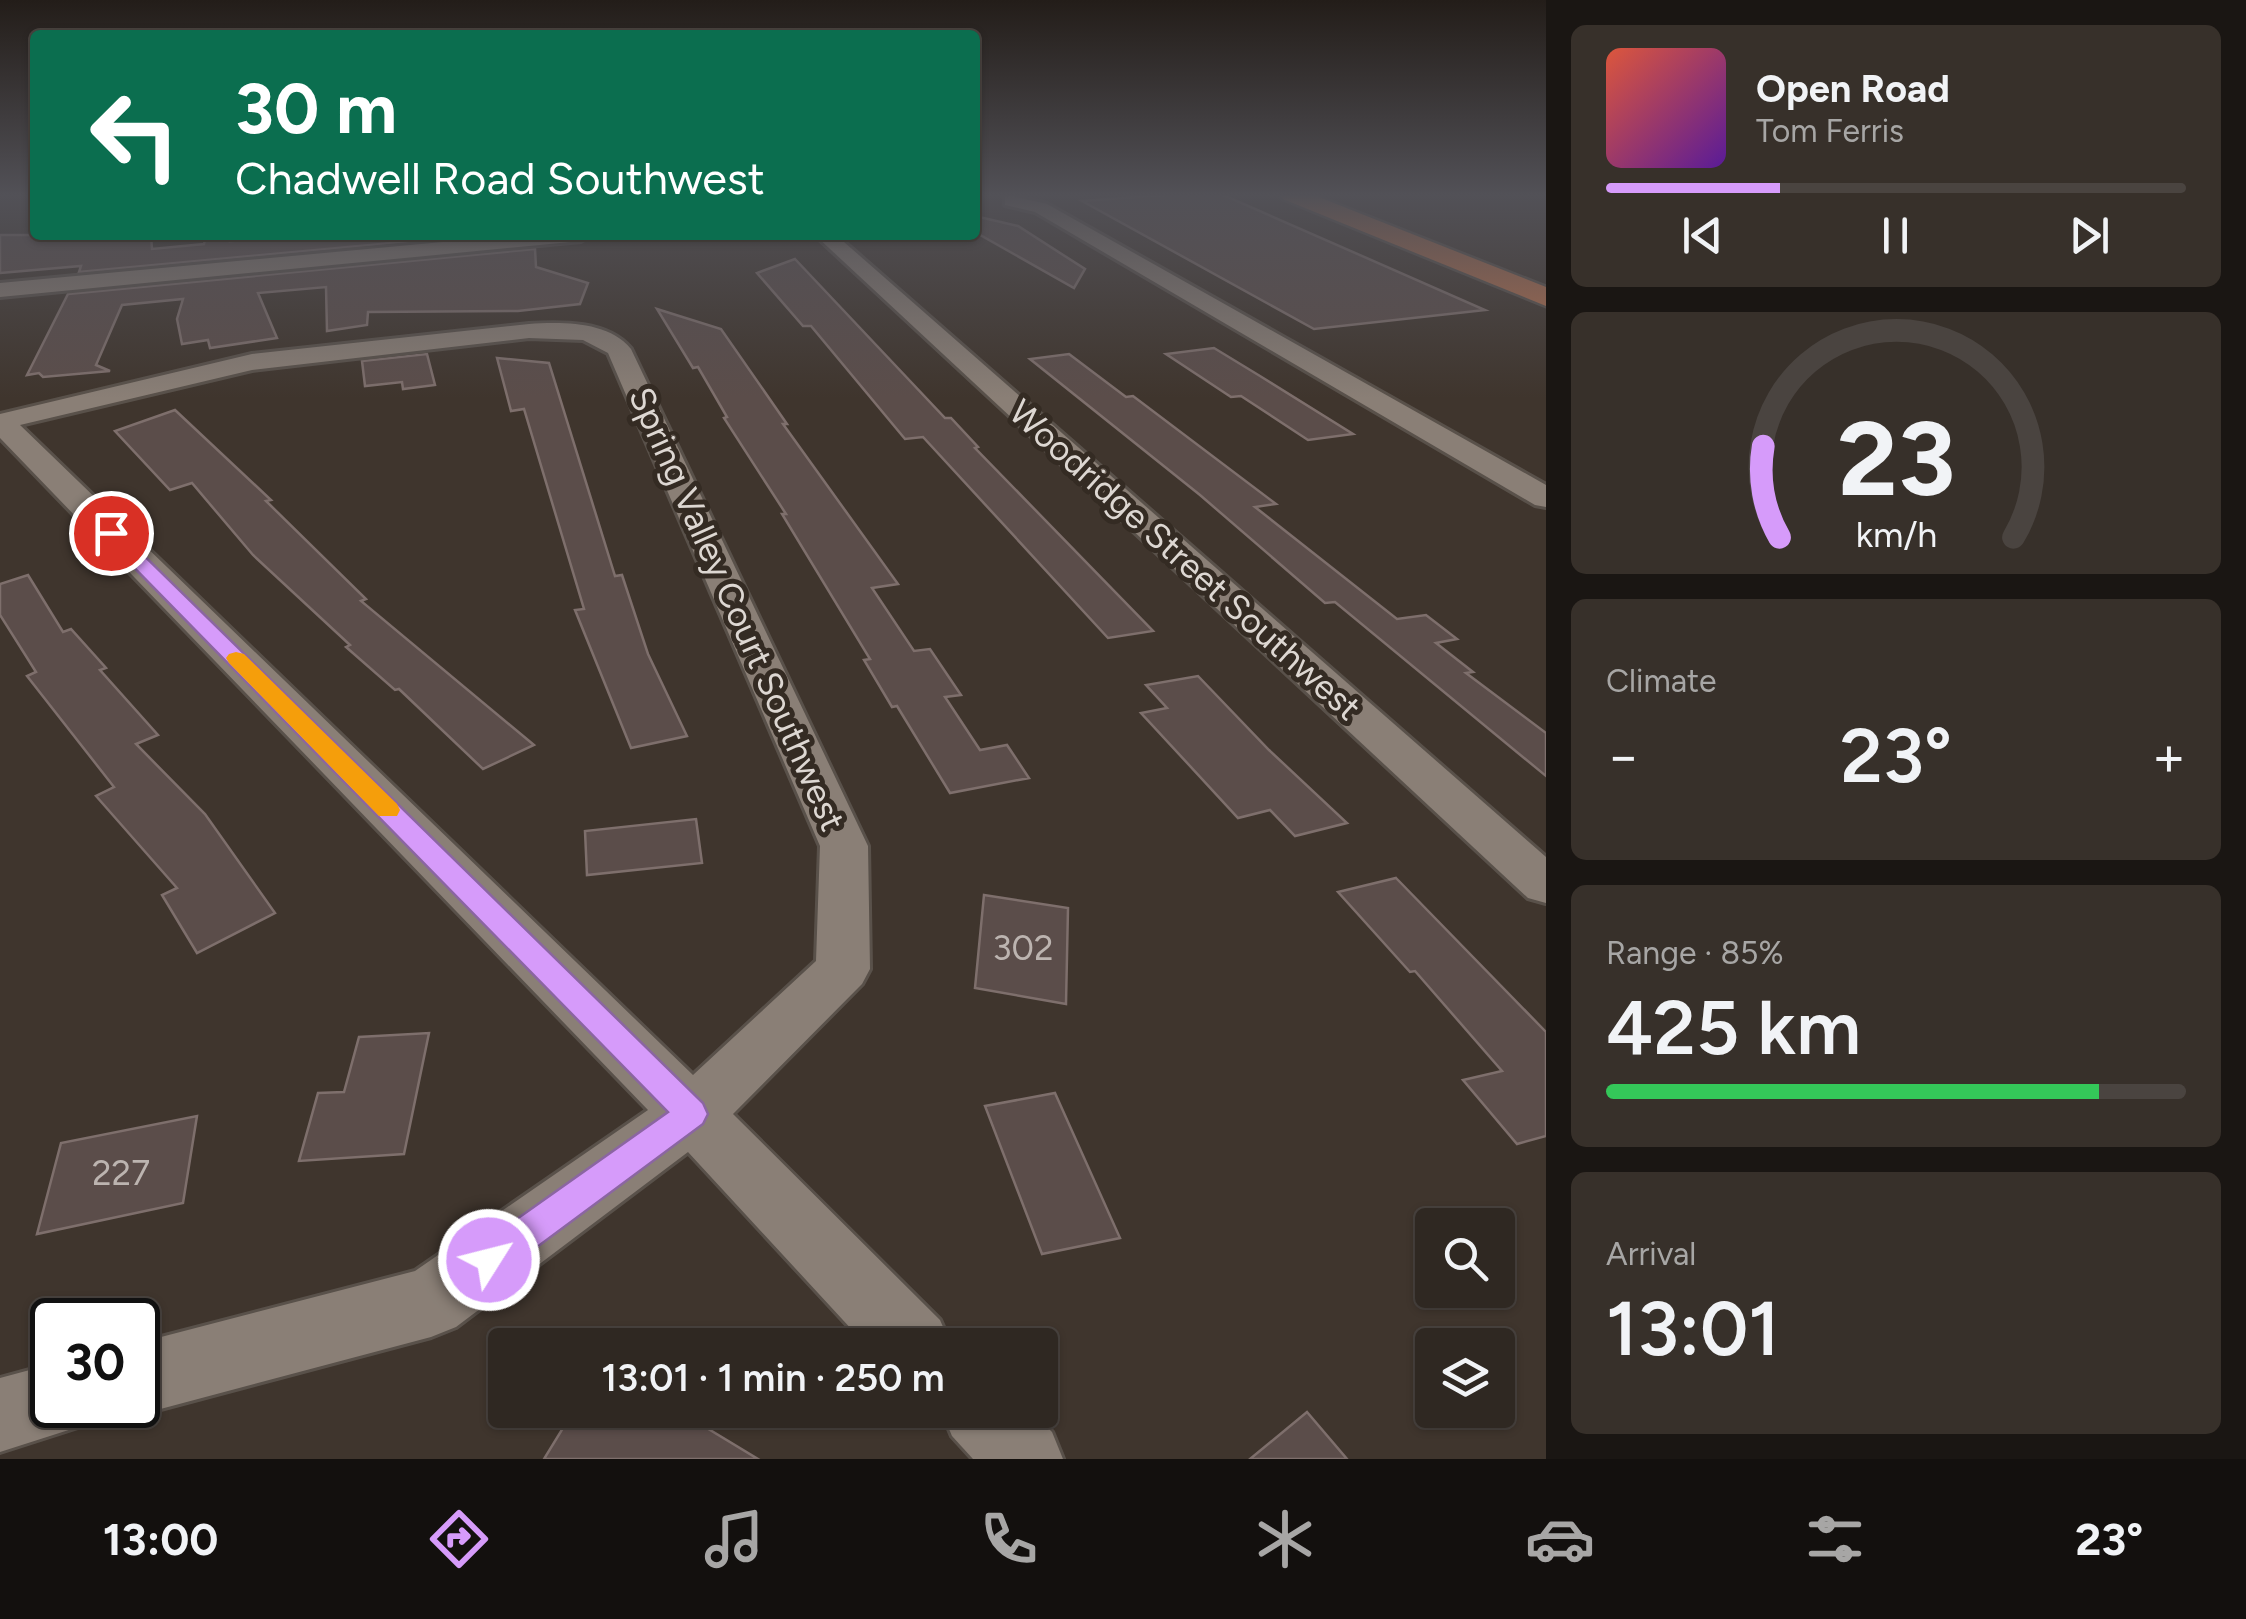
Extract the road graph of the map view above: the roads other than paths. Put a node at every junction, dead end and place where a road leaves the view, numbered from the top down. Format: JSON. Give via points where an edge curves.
{"nodes":[{"id":1,"x":295,"y":262,"type":"edge"},
{"id":2,"x":855,"y":262,"type":"edge"},
{"id":3,"x":1126,"y":262,"type":"edge"},
{"id":4,"x":1458,"y":262,"type":"edge"},
{"id":5,"x":0,"y":290,"type":"edge"},
{"id":6,"x":1546,"y":298,"type":"edge"},
{"id":7,"x":0,"y":422,"type":"edge"},
{"id":8,"x":1546,"y":498,"type":"edge"},
{"id":9,"x":1546,"y":885,"type":"edge"},
{"id":10,"x":692,"y":1114,"type":"junction"},
{"id":11,"x":899,"y":1328,"type":"edge"},
{"id":12,"x":160,"y":1373,"type":"edge"},
{"id":13,"x":30,"y":1407,"type":"edge"},
{"id":14,"x":0,"y":1415,"type":"edge"},
{"id":15,"x":995,"y":1428,"type":"edge"},
{"id":16,"x":1025,"y":1459,"type":"edge"}],
"edges":[{"from":1,"to":5,"type":"street"},
{"from":2,"to":9,"type":"street","name":"Woodridge Street Southwest"},
{"from":3,"to":8,"type":"street"},
{"from":4,"to":6,"type":"main road"},
{"from":7,"to":10,"type":"street"},
{"from":7,"to":10,"type":"street","name":"Spring Valley Court Southwest","via":[[254,362],[423,341],[560,330],[604,336],[619,349],[844,846],[843,969]]},
{"from":10,"to":11,"type":"street"},
{"from":10,"to":12,"type":"street","name":"Spring Valley Court Southwest","via":[[431,1302]]},
{"from":13,"to":14,"type":"street"},
{"from":15,"to":16,"type":"street"}]}
